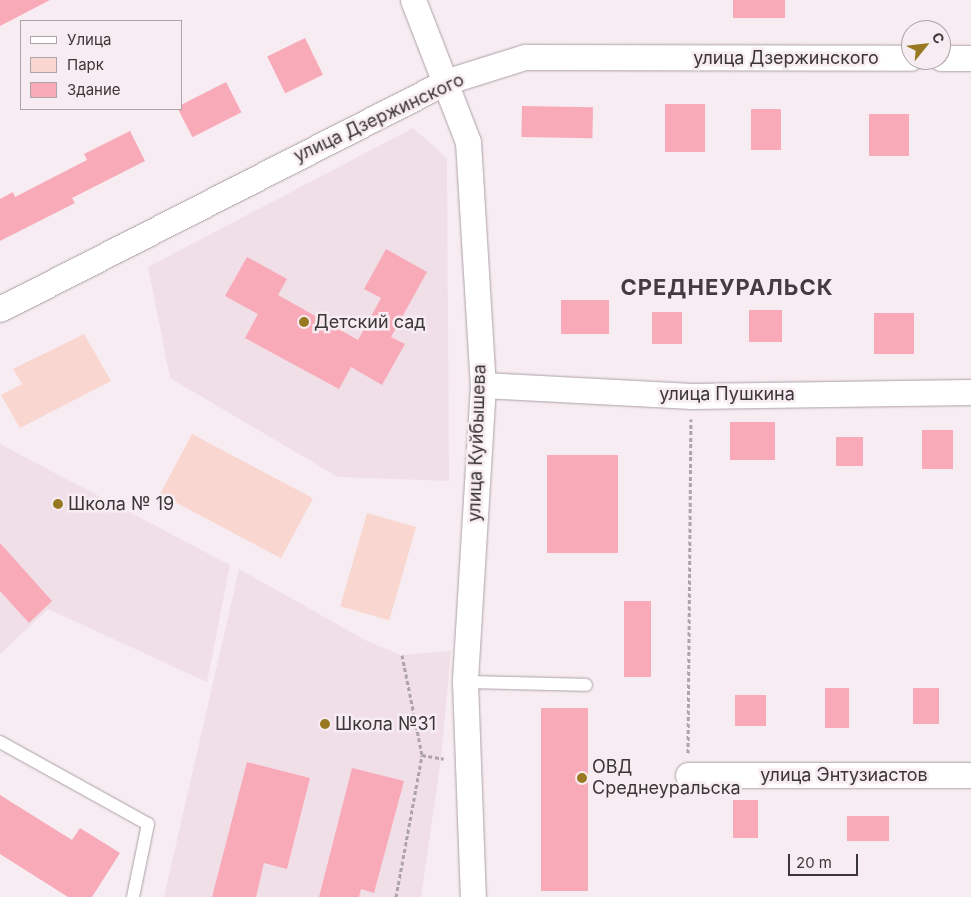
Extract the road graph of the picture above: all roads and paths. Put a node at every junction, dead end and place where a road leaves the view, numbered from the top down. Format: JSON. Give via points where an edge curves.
{"nodes":[{"id":1,"x":413,"y":0,"type":"edge"},
{"id":2,"x":901,"y":58,"type":"edge"},
{"id":3,"x":951,"y":58,"type":"edge"},
{"id":4,"x":971,"y":58,"type":"edge"},
{"id":5,"x":444,"y":82,"type":"junction"},
{"id":6,"x":0,"y":309,"type":"edge"},
{"id":7,"x":483,"y":385,"type":"junction"},
{"id":8,"x":971,"y":392,"type":"edge"},
{"id":9,"x":692,"y":396,"type":"junction"},
{"id":10,"x":402,"y":655,"type":"dead end"},
{"id":11,"x":465,"y":682,"type":"junction"},
{"id":12,"x":586,"y":686,"type":"dead end"},
{"id":13,"x":0,"y":742,"type":"edge"},
{"id":14,"x":422,"y":755,"type":"junction"},
{"id":15,"x":467,"y":757,"type":"junction"},
{"id":16,"x":688,"y":774,"type":"joint"},
{"id":17,"x":971,"y":774,"type":"edge"},
{"id":18,"x":134,"y":897,"type":"edge"},
{"id":19,"x":396,"y":897,"type":"edge"},
{"id":20,"x":473,"y":897,"type":"edge"}],
"edges":[{"from":1,"to":5,"type":"street","name":"улица Куйбышева"},
{"from":2,"to":5,"type":"street","name":"улица Дзержинского","via":[[524,57]]},
{"from":3,"to":4,"type":"street"},
{"from":5,"to":6,"type":"street","name":"улица Дзержинского"},
{"from":5,"to":7,"type":"street","name":"улица Куйбышева","via":[[468,142]]},
{"from":7,"to":9,"type":"street","name":"улица Пушкина"},
{"from":7,"to":11,"type":"street","name":"улица Куйбышева"},
{"from":8,"to":9,"type":"street","name":"улица Пушкина"},
{"from":9,"to":16,"type":"path"},
{"from":10,"to":14,"type":"path"},
{"from":11,"to":12,"type":"lane"},
{"from":11,"to":15,"type":"street","name":"улица Куйбышева"},
{"from":13,"to":18,"type":"lane","via":[[148,824]]},
{"from":14,"to":15,"type":"path","via":[[441,759]]},
{"from":14,"to":19,"type":"path"},
{"from":15,"to":20,"type":"street","name":"улица Куйбышева"},
{"from":16,"to":17,"type":"street","name":"улица Энтузиастов"}]}
